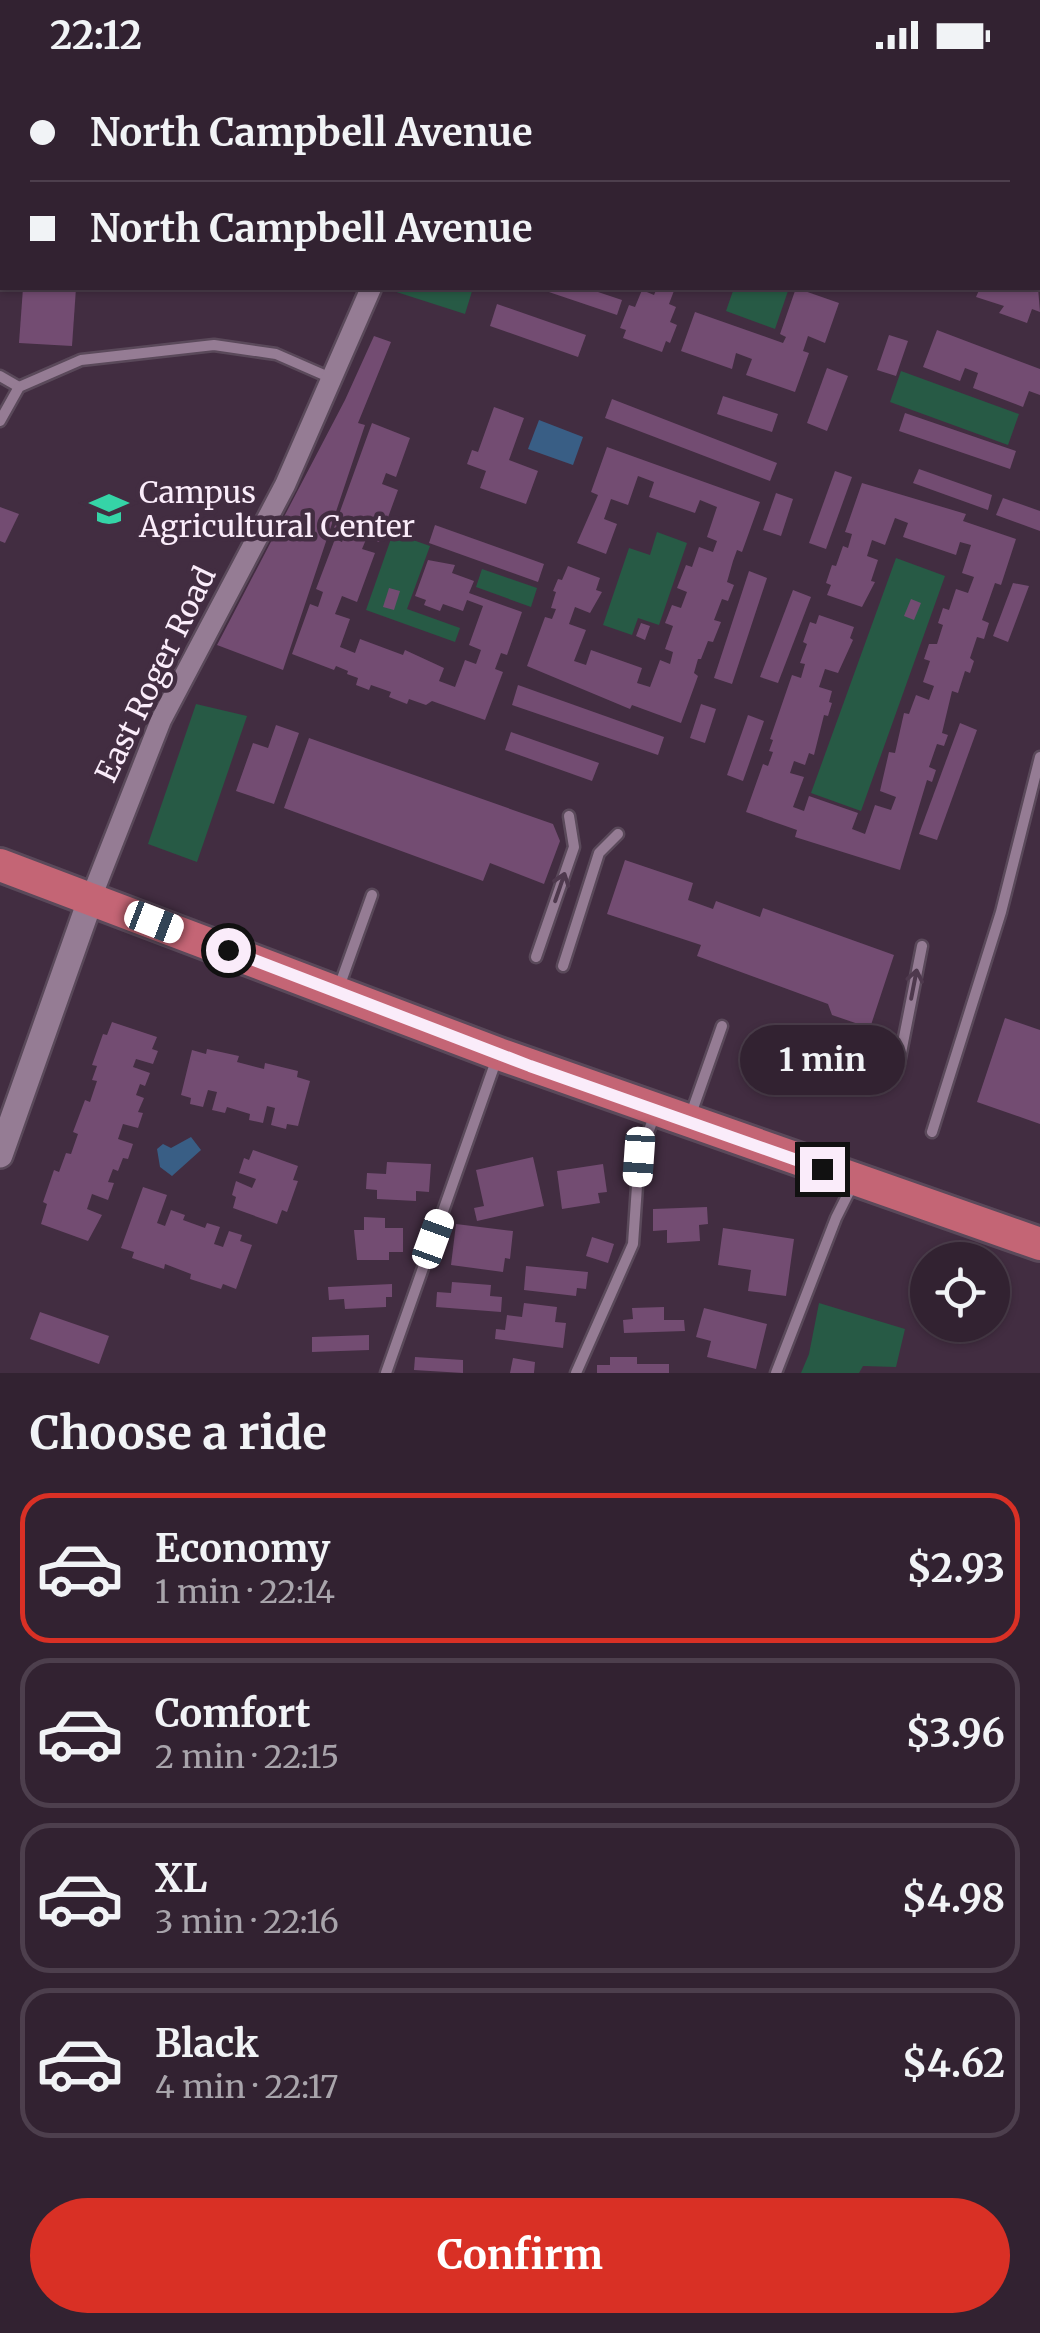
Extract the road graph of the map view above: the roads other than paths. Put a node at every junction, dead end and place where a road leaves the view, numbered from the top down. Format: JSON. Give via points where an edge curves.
{"nodes":[{"id":1,"x":370,"y":290,"type":"edge"},
{"id":2,"x":0,"y":376,"type":"edge"},
{"id":3,"x":332,"y":379,"type":"junction"},
{"id":4,"x":19,"y":387,"type":"junction"},
{"id":5,"x":0,"y":421,"type":"edge"},
{"id":6,"x":1040,"y":757,"type":"edge"},
{"id":7,"x":569,"y":816,"type":"dead end"},
{"id":8,"x":618,"y":834,"type":"dead end"},
{"id":9,"x":0,"y":865,"type":"edge"},
{"id":10,"x":372,"y":896,"type":"dead end"},
{"id":11,"x":91,"y":898,"type":"junction"},
{"id":12,"x":922,"y":946,"type":"dead end"},
{"id":13,"x":536,"y":956,"type":"dead end"},
{"id":14,"x":562,"y":966,"type":"dead end"},
{"id":15,"x":337,"y":992,"type":"junction"},
{"id":16,"x":722,"y":1026,"type":"dead end"},
{"id":17,"x":499,"y":1054,"type":"junction"},
{"id":18,"x":880,"y":1083,"type":"dead end"},
{"id":19,"x":656,"y":1111,"type":"junction"},
{"id":20,"x":688,"y":1122,"type":"junction"},
{"id":21,"x":932,"y":1132,"type":"dead end"},
{"id":22,"x":0,"y":1154,"type":"edge"},
{"id":23,"x":855,"y":1180,"type":"junction"},
{"id":24,"x":1040,"y":1244,"type":"edge"},
{"id":25,"x":386,"y":1373,"type":"edge"},
{"id":26,"x":576,"y":1373,"type":"edge"},
{"id":27,"x":776,"y":1373,"type":"edge"}],
"edges":[{"from":1,"to":3,"type":"street","name":"East Roger Road"},
{"from":2,"to":4,"type":"lane"},
{"from":3,"to":4,"type":"lane","via":[[276,354],[214,346],[81,360]]},
{"from":3,"to":11,"type":"street","name":"East Roger Road","via":[[285,485],[162,720]]},
{"from":4,"to":5,"type":"lane"},
{"from":6,"to":21,"type":"lane","via":[[1001,912]]},
{"from":13,"to":7,"type":"lane","one_way":true,"via":[[574,847]]},
{"from":8,"to":14,"type":"lane","via":[[599,853]]},
{"from":9,"to":11,"type":"main road"},
{"from":10,"to":15,"type":"lane"},
{"from":11,"to":15,"type":"main road"},
{"from":11,"to":22,"type":"street","name":"East Roger Road"},
{"from":18,"to":12,"type":"lane","one_way":true,"via":[[899,1063]]},
{"from":15,"to":17,"type":"main road"},
{"from":16,"to":20,"type":"lane"},
{"from":17,"to":19,"type":"main road"},
{"from":17,"to":25,"type":"lane"},
{"from":19,"to":20,"type":"main road"},
{"from":19,"to":26,"type":"lane","via":[[639,1157],[632,1244]]},
{"from":20,"to":23,"type":"main road"},
{"from":23,"to":24,"type":"main road"},
{"from":23,"to":27,"type":"lane"}]}
